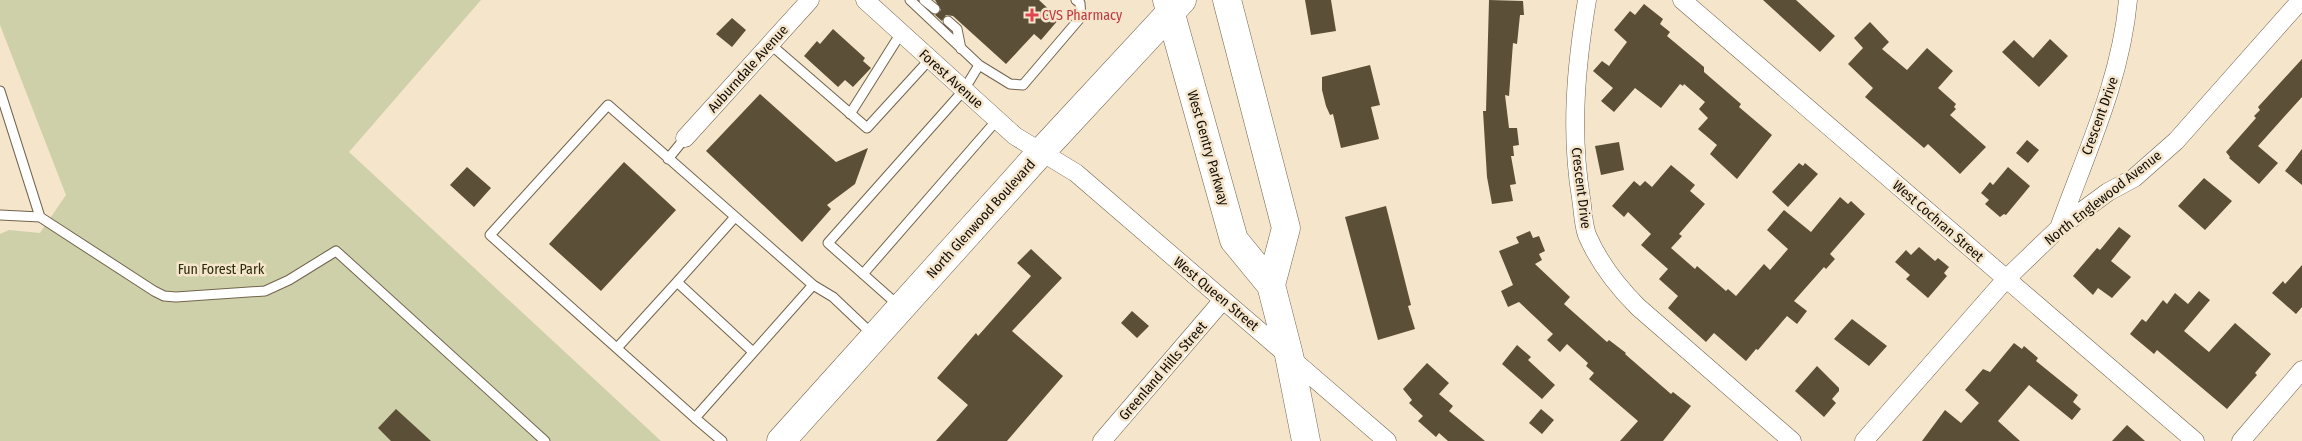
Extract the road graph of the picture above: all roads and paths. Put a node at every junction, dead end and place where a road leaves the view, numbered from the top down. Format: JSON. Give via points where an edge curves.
{"nodes":[{"id":1,"x":810,"y":0,"type":"edge"},
{"id":2,"x":865,"y":0,"type":"edge"},
{"id":3,"x":910,"y":0,"type":"edge"},
{"id":4,"x":924,"y":0,"type":"edge"},
{"id":5,"x":1076,"y":0,"type":"edge"},
{"id":6,"x":1227,"y":0,"type":"edge"},
{"id":7,"x":1587,"y":0,"type":"edge"},
{"id":8,"x":1682,"y":0,"type":"edge"},
{"id":9,"x":2128,"y":0,"type":"edge"},
{"id":10,"x":2301,"y":0,"type":"edge"},
{"id":11,"x":1173,"y":4,"type":"edge"},
{"id":12,"x":934,"y":9,"type":"dead end"},
{"id":13,"x":2296,"y":20,"type":"edge"},
{"id":14,"x":948,"y":21,"type":"dead end"},
{"id":15,"x":901,"y":33,"type":"junction"},
{"id":16,"x":770,"y":44,"type":"junction"},
{"id":17,"x":961,"y":49,"type":"junction"},
{"id":18,"x":930,"y":59,"type":"junction"},
{"id":19,"x":979,"y":65,"type":"junction"},
{"id":20,"x":964,"y":90,"type":"junction"},
{"id":21,"x":0,"y":91,"type":"edge"},
{"id":22,"x":850,"y":114,"type":"junction"},
{"id":23,"x":997,"y":120,"type":"junction"},
{"id":24,"x":685,"y":138,"type":"joint"},
{"id":25,"x":1041,"y":152,"type":"junction"},
{"id":26,"x":668,"y":158,"type":"junction"},
{"id":27,"x":0,"y":215,"type":"edge"},
{"id":28,"x":40,"y":217,"type":"junction"},
{"id":29,"x":735,"y":217,"type":"junction"},
{"id":30,"x":2059,"y":228,"type":"junction"},
{"id":31,"x":863,"y":274,"type":"junction"},
{"id":32,"x":2006,"y":279,"type":"junction"},
{"id":33,"x":676,"y":282,"type":"junction"},
{"id":34,"x":813,"y":285,"type":"junction"},
{"id":35,"x":1271,"y":285,"type":"junction"},
{"id":36,"x":1223,"y":300,"type":"junction"},
{"id":37,"x":901,"y":308,"type":"junction"},
{"id":38,"x":875,"y":336,"type":"junction"},
{"id":39,"x":617,"y":348,"type":"junction"},
{"id":40,"x":754,"y":352,"type":"junction"},
{"id":41,"x":1289,"y":355,"type":"junction"},
{"id":42,"x":2302,"y":370,"type":"edge"},
{"id":43,"x":695,"y":418,"type":"junction"},
{"id":44,"x":1302,"y":434,"type":"edge"},
{"id":45,"x":546,"y":441,"type":"edge"},
{"id":46,"x":722,"y":441,"type":"edge"},
{"id":47,"x":781,"y":441,"type":"edge"},
{"id":48,"x":1102,"y":441,"type":"edge"},
{"id":49,"x":1387,"y":441,"type":"edge"},
{"id":50,"x":1792,"y":441,"type":"edge"},
{"id":51,"x":1864,"y":441,"type":"edge"},
{"id":52,"x":2195,"y":441,"type":"edge"},
{"id":53,"x":2241,"y":441,"type":"edge"}],
"edges":[{"from":1,"to":16,"type":"street","name":"Auburndale Avenue"},
{"from":2,"to":15,"type":"street","name":"Forest Avenue"},
{"from":3,"to":17,"type":"lane"},
{"from":4,"to":12,"type":"lane"},
{"from":5,"to":19,"type":"lane","via":[[1080,3],[1081,17],[1023,85],[1010,84]]},
{"from":6,"to":35,"type":"main road","name":"West Gentry Parkway","via":[[1286,228]]},
{"from":7,"to":50,"type":"street","name":"Crescent Drive","via":[[1578,53],[1574,114],[1577,174],[1586,233],[1618,287]]},
{"from":8,"to":32,"type":"street","name":"West Cochran Street"},
{"from":9,"to":30,"type":"street","name":"Crescent Drive","via":[[2126,29],[2116,74]]},
{"from":10,"to":13,"type":"street","name":"North Englewood Avenue"},
{"from":11,"to":25,"type":"main road","name":"North Glenwood Boulevard"},
{"from":11,"to":35,"type":"main road","name":"West Gentry Parkway","via":[[1234,240]]},
{"from":13,"to":30,"type":"street","name":"North Englewood Avenue","via":[[2176,141],[2134,178]]},
{"from":14,"to":17,"type":"lane","via":[[957,29]]},
{"from":15,"to":18,"type":"street","name":"Forest Avenue"},
{"from":15,"to":22,"type":"lane"},
{"from":16,"to":22,"type":"lane"},
{"from":16,"to":24,"type":"street","name":"Auburndale Avenue"},
{"from":17,"to":19,"type":"lane"},
{"from":18,"to":20,"type":"street","name":"Forest Avenue"},
{"from":18,"to":22,"type":"lane","via":[[866,128]]},
{"from":19,"to":20,"type":"lane"},
{"from":20,"to":23,"type":"street","name":"Forest Avenue"},
{"from":20,"to":31,"type":"lane","via":[[828,244]]},
{"from":21,"to":28,"type":"lane"},
{"from":23,"to":25,"type":"street","name":"Forest Avenue"},
{"from":23,"to":31,"type":"lane"},
{"from":24,"to":26,"type":"lane"},
{"from":25,"to":36,"type":"street","name":"West Queen Street","via":[[1076,173]]},
{"from":25,"to":37,"type":"main road","name":"North Glenwood Boulevard"},
{"from":26,"to":29,"type":"lane"},
{"from":26,"to":39,"type":"lane","via":[[608,105],[490,235]]},
{"from":27,"to":28,"type":"lane"},
{"from":28,"to":45,"type":"lane","via":[[154,291],[176,298],[265,291],[336,251]]},
{"from":29,"to":33,"type":"lane"},
{"from":29,"to":34,"type":"lane"},
{"from":30,"to":32,"type":"street","name":"North Englewood Avenue"},
{"from":31,"to":37,"type":"lane"},
{"from":32,"to":51,"type":"street","name":"North Englewood Avenue"},
{"from":32,"to":52,"type":"street","name":"West Cochran Street"},
{"from":33,"to":39,"type":"lane"},
{"from":33,"to":40,"type":"lane"},
{"from":34,"to":38,"type":"lane","via":[[833,297]]},
{"from":34,"to":40,"type":"lane"},
{"from":35,"to":41,"type":"main road","name":"West Gentry Parkway"},
{"from":36,"to":41,"type":"street","name":"West Queen Street"},
{"from":36,"to":48,"type":"street","name":"Greenland Hills Street"},
{"from":37,"to":38,"type":"main road","name":"North Glenwood Boulevard"},
{"from":38,"to":47,"type":"main road","name":"North Glenwood Boulevard"},
{"from":39,"to":43,"type":"lane"},
{"from":40,"to":43,"type":"lane"},
{"from":41,"to":44,"type":"main road","name":"West Gentry Parkway"},
{"from":41,"to":49,"type":"street","name":"West Queen Street"},
{"from":42,"to":53,"type":"street"},
{"from":43,"to":46,"type":"lane"}]}
